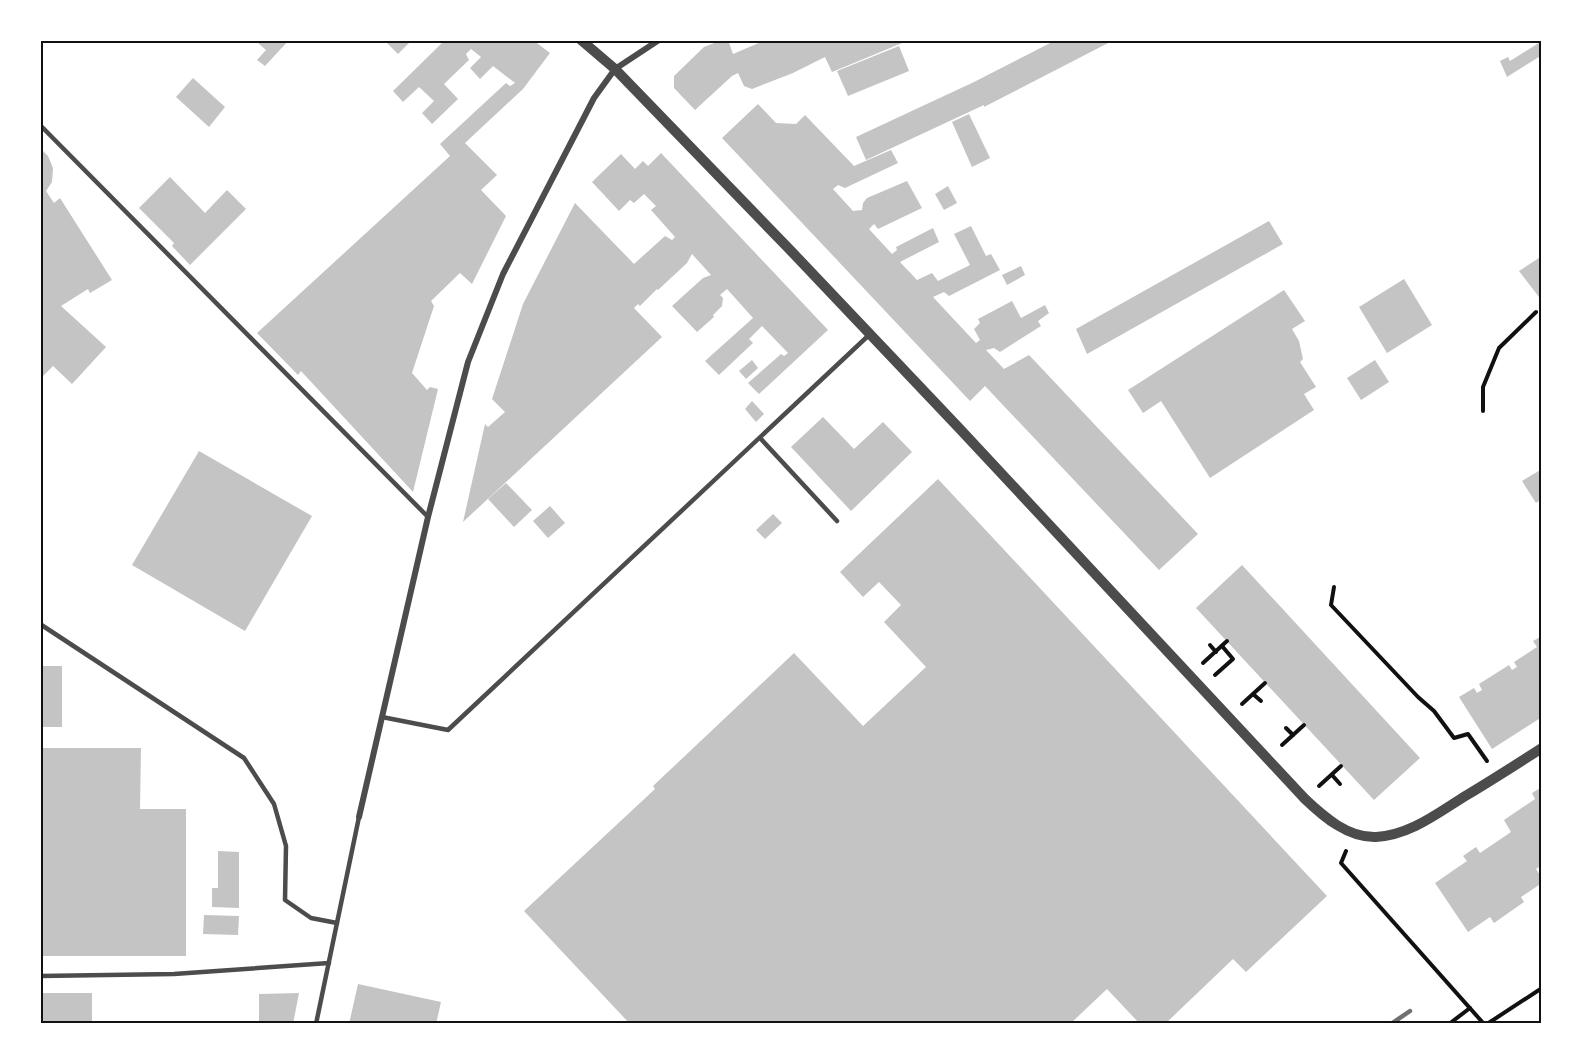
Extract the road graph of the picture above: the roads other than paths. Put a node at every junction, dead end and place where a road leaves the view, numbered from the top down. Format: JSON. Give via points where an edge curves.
{"nodes":[{"id":1,"x":581,"y":40,"type":"edge"},
{"id":2,"x":659,"y":40,"type":"edge"},
{"id":3,"x":615,"y":69,"type":"junction"},
{"id":4,"x":40,"y":125,"type":"edge"},
{"id":5,"x":869,"y":335,"type":"junction"},
{"id":6,"x":760,"y":438,"type":"junction"},
{"id":7,"x":428,"y":518,"type":"junction"},
{"id":8,"x":837,"y":521,"type":"dead end"},
{"id":9,"x":40,"y":624,"type":"edge"},
{"id":10,"x":382,"y":717,"type":"junction"},
{"id":11,"x":1542,"y":748,"type":"edge"},
{"id":12,"x":359,"y":817,"type":"joint"},
{"id":13,"x":338,"y":922,"type":"junction"},
{"id":14,"x":329,"y":963,"type":"junction"},
{"id":15,"x":40,"y":976,"type":"edge"},
{"id":16,"x":316,"y":1023,"type":"edge"}],
"edges":[{"from":1,"to":3,"type":"street"},
{"from":2,"to":3,"type":"street"},
{"from":3,"to":5,"type":"street"},
{"from":3,"to":7,"type":"street","via":[[594,98],[503,274],[468,362]]},
{"from":4,"to":7,"type":"lane"},
{"from":5,"to":6,"type":"lane"},
{"from":5,"to":11,"type":"street","via":[[1305,799],[1332,822],[1353,833],[1375,837],[1397,834]]},
{"from":6,"to":8,"type":"lane"},
{"from":6,"to":10,"type":"lane","via":[[448,730]]},
{"from":7,"to":10,"type":"street"},
{"from":9,"to":13,"type":"lane","via":[[244,758],[274,804],[286,846],[285,900],[311,918]]},
{"from":10,"to":12,"type":"street"},
{"from":12,"to":13,"type":"lane"},
{"from":13,"to":14,"type":"lane"},
{"from":14,"to":15,"type":"lane","via":[[174,974]]},
{"from":14,"to":16,"type":"lane"}]}
